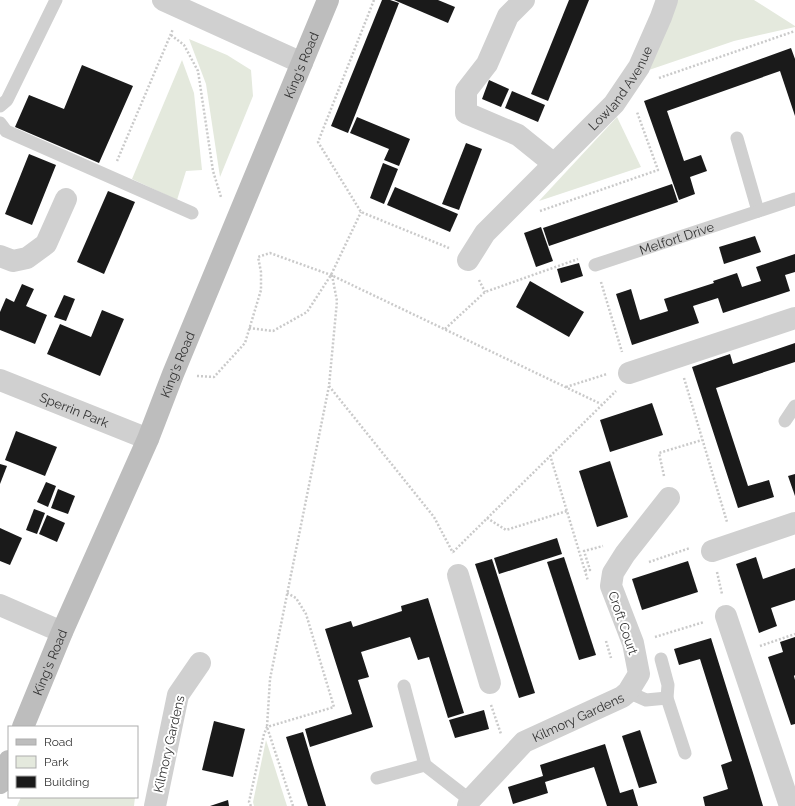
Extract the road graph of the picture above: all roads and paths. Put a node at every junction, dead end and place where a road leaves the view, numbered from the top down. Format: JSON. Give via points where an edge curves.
{"nodes":[{"id":1,"x":56,"y":0,"type":"edge"},
{"id":2,"x":328,"y":0,"type":"edge"},
{"id":3,"x":374,"y":0,"type":"edge"},
{"id":4,"x":524,"y":0,"type":"edge"},
{"id":5,"x":667,"y":0,"type":"edge"},
{"id":6,"x":172,"y":4,"type":"edge"},
{"id":7,"x":795,"y":31,"type":"edge"},
{"id":8,"x":171,"y":35,"type":"junction"},
{"id":9,"x":302,"y":63,"type":"junction"},
{"id":10,"x":626,"y":87,"type":"junction"},
{"id":11,"x":0,"y":106,"type":"edge"},
{"id":12,"x":638,"y":116,"type":"dead end"},
{"id":13,"x":0,"y":122,"type":"edge"},
{"id":14,"x":737,"y":138,"type":"dead end"},
{"id":15,"x":554,"y":164,"type":"junction"},
{"id":16,"x":110,"y":176,"type":"junction"},
{"id":17,"x":66,"y":199,"type":"dead end"},
{"id":18,"x":221,"y":199,"type":"dead end"},
{"id":19,"x":795,"y":199,"type":"edge"},
{"id":20,"x":539,"y":211,"type":"dead end"},
{"id":21,"x":758,"y":211,"type":"junction"},
{"id":22,"x":361,"y":212,"type":"junction"},
{"id":23,"x":192,"y":213,"type":"dead end"},
{"id":24,"x":0,"y":256,"type":"edge"},
{"id":25,"x":468,"y":260,"type":"joint"},
{"id":26,"x":595,"y":265,"type":"junction"},
{"id":27,"x":331,"y":275,"type":"junction"},
{"id":28,"x":795,"y":318,"type":"edge"},
{"id":29,"x":250,"y":328,"type":"junction"},
{"id":30,"x":445,"y":329,"type":"junction"},
{"id":31,"x":677,"y":356,"type":"junction"},
{"id":32,"x":629,"y":373,"type":"junction"},
{"id":33,"x":173,"y":374,"type":"junction"},
{"id":34,"x":0,"y":380,"type":"edge"},
{"id":35,"x":329,"y":386,"type":"junction"},
{"id":36,"x":566,"y":387,"type":"junction"},
{"id":37,"x":601,"y":404,"type":"junction"},
{"id":38,"x":795,"y":406,"type":"edge"},
{"id":39,"x":785,"y":421,"type":"dead end"},
{"id":40,"x":148,"y":439,"type":"junction"},
{"id":41,"x":702,"y":440,"type":"junction"},
{"id":42,"x":550,"y":455,"type":"junction"},
{"id":43,"x":669,"y":498,"type":"joint"},
{"id":44,"x":567,"y":511,"type":"junction"},
{"id":45,"x":487,"y":518,"type":"junction"},
{"id":46,"x":795,"y":523,"type":"edge"},
{"id":47,"x":734,"y":544,"type":"junction"},
{"id":48,"x":453,"y":552,"type":"junction"},
{"id":49,"x":712,"y":552,"type":"junction"},
{"id":50,"x":625,"y":554,"type":"junction"},
{"id":51,"x":458,"y":575,"type":"joint"},
{"id":52,"x":589,"y":585,"type":"dead end"},
{"id":53,"x":287,"y":593,"type":"junction"},
{"id":54,"x":0,"y":605,"type":"edge"},
{"id":55,"x":726,"y":616,"type":"junction"},
{"id":56,"x":62,"y":632,"type":"junction"},
{"id":57,"x":795,"y":634,"type":"edge"},
{"id":58,"x":605,"y":637,"type":"dead end"},
{"id":59,"x":633,"y":643,"type":"junction"},
{"id":60,"x":738,"y":654,"type":"junction"},
{"id":61,"x":661,"y":659,"type":"dead end"},
{"id":62,"x":611,"y":660,"type":"dead end"},
{"id":63,"x":200,"y":663,"type":"dead end"},
{"id":64,"x":490,"y":683,"type":"dead end"},
{"id":65,"x":404,"y":686,"type":"dead end"},
{"id":66,"x":628,"y":692,"type":"junction"},
{"id":67,"x":667,"y":698,"type":"junction"},
{"id":68,"x":23,"y":726,"type":"edge"},
{"id":69,"x":267,"y":727,"type":"junction"},
{"id":70,"x":685,"y":753,"type":"dead end"},
{"id":71,"x":8,"y":763,"type":"edge"},
{"id":72,"x":425,"y":765,"type":"junction"},
{"id":73,"x":377,"y":778,"type":"dead end"},
{"id":74,"x":0,"y":783,"type":"edge"},
{"id":75,"x":469,"y":803,"type":"edge"},
{"id":76,"x":155,"y":806,"type":"edge"},
{"id":77,"x":251,"y":806,"type":"edge"},
{"id":78,"x":293,"y":806,"type":"edge"},
{"id":79,"x":790,"y":806,"type":"edge"}],
"edges":[{"from":1,"to":11,"type":"lane","via":[[7,100]]},
{"from":2,"to":9,"type":"street","name":"King's Road"},
{"from":3,"to":22,"type":"path","via":[[318,142]]},
{"from":4,"to":15,"type":"street","via":[[508,16],[487,64],[466,91],[466,113],[518,135]]},
{"from":5,"to":10,"type":"street","name":"Lowland Avenue","via":[[639,67]]},
{"from":6,"to":8,"type":"path"},
{"from":6,"to":9,"type":"street"},
{"from":7,"to":10,"type":"path"},
{"from":8,"to":16,"type":"path"},
{"from":8,"to":18,"type":"path","via":[[184,45],[198,71],[213,171]]},
{"from":9,"to":33,"type":"street","name":"King's Road"},
{"from":10,"to":15,"type":"street","name":"Lowland Avenue","via":[[614,104]]},
{"from":12,"to":20,"type":"path","via":[[658,170]]},
{"from":13,"to":16,"type":"lane","via":[[6,131]]},
{"from":14,"to":21,"type":"lane"},
{"from":15,"to":25,"type":"street","name":"Lowland Avenue","via":[[485,233]]},
{"from":16,"to":23,"type":"lane"},
{"from":17,"to":24,"type":"street","via":[[46,244],[27,258],[12,261]]},
{"from":19,"to":21,"type":"lane","name":"Melfort Drive"},
{"from":21,"to":26,"type":"lane","name":"Melfort Drive"},
{"from":22,"to":25,"type":"path","via":[[446,246]]},
{"from":22,"to":27,"type":"path"},
{"from":26,"to":30,"type":"path","via":[[591,255],[485,292]]},
{"from":26,"to":32,"type":"path"},
{"from":27,"to":29,"type":"path","via":[[307,312],[273,331]]},
{"from":27,"to":29,"type":"path","via":[[270,253],[258,257],[261,290]]},
{"from":27,"to":30,"type":"path"},
{"from":27,"to":35,"type":"path","via":[[337,301]]},
{"from":28,"to":31,"type":"street"},
{"from":29,"to":33,"type":"path","via":[[245,343],[214,377]]},
{"from":30,"to":36,"type":"path"},
{"from":31,"to":32,"type":"street"},
{"from":31,"to":41,"type":"path"},
{"from":32,"to":36,"type":"path","via":[[618,370]]},
{"from":32,"to":37,"type":"path","via":[[628,380]]},
{"from":33,"to":40,"type":"street","name":"King's Road"},
{"from":34,"to":40,"type":"street","name":"Sperrin Park"},
{"from":35,"to":48,"type":"path","via":[[434,518]]},
{"from":35,"to":53,"type":"path"},
{"from":36,"to":37,"type":"path"},
{"from":37,"to":42,"type":"path"},
{"from":38,"to":39,"type":"lane"},
{"from":40,"to":56,"type":"street","name":"King's Road"},
{"from":41,"to":43,"type":"path","via":[[659,453]]},
{"from":41,"to":47,"type":"path"},
{"from":42,"to":44,"type":"path"},
{"from":42,"to":45,"type":"path"},
{"from":43,"to":50,"type":"street","name":"Croft Court"},
{"from":44,"to":45,"type":"path","via":[[506,530]]},
{"from":44,"to":52,"type":"path"},
{"from":45,"to":48,"type":"path"},
{"from":46,"to":47,"type":"street"},
{"from":47,"to":49,"type":"street"},
{"from":48,"to":51,"type":"path"},
{"from":49,"to":50,"type":"path","via":[[703,544],[636,566]]},
{"from":49,"to":55,"type":"path"},
{"from":50,"to":59,"type":"street","name":"Croft Court","via":[[613,573],[611,586]]},
{"from":51,"to":64,"type":"street"},
{"from":53,"to":69,"type":"path","via":[[270,679]]},
{"from":53,"to":69,"type":"path","via":[[296,598],[306,614],[334,707]]},
{"from":54,"to":56,"type":"street"},
{"from":55,"to":59,"type":"path"},
{"from":55,"to":60,"type":"street"},
{"from":56,"to":68,"type":"street","name":"King's Road"},
{"from":57,"to":60,"type":"path"},
{"from":58,"to":62,"type":"path"},
{"from":59,"to":66,"type":"street","name":"Croft Court","via":[[639,674]]},
{"from":60,"to":79,"type":"street"},
{"from":61,"to":67,"type":"lane","via":[[668,685]]},
{"from":63,"to":76,"type":"street","name":"Kilmory Gardens","via":[[178,695]]},
{"from":65,"to":72,"type":"lane"},
{"from":66,"to":67,"type":"lane","name":"Kilmory Gardens","via":[[646,700]]},
{"from":66,"to":75,"type":"street","name":"Kilmory Gardens","via":[[524,742]]},
{"from":67,"to":70,"type":"lane"},
{"from":69,"to":77,"type":"path"},
{"from":69,"to":78,"type":"path"},
{"from":71,"to":74,"type":"street"},
{"from":72,"to":73,"type":"lane"},
{"from":72,"to":75,"type":"lane"}]}
